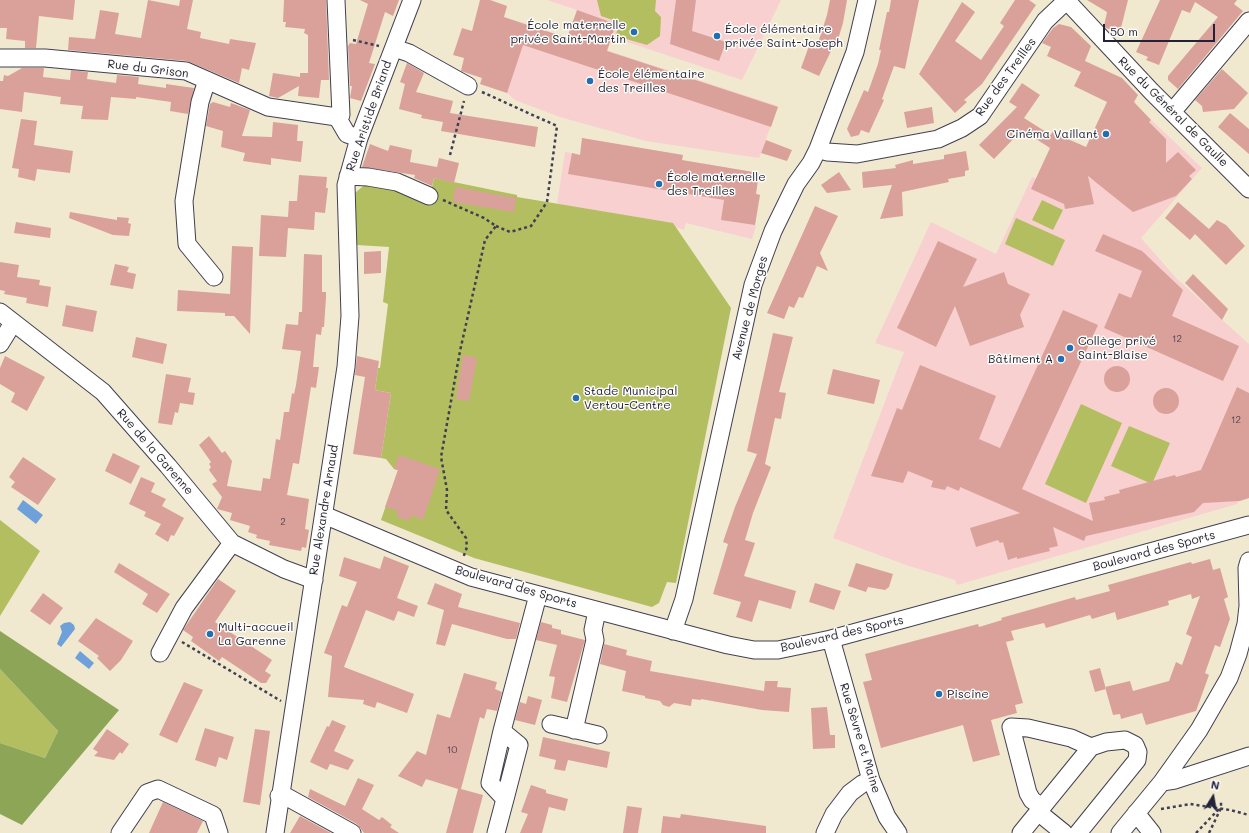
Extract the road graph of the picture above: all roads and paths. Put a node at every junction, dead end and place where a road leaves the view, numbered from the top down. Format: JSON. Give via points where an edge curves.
{"nodes":[{"id":1,"x":336,"y":0,"type":"edge"},
{"id":2,"x":412,"y":0,"type":"edge"},
{"id":3,"x":867,"y":0,"type":"edge"},
{"id":4,"x":1066,"y":1,"type":"edge"},
{"id":5,"x":1249,"y":21,"type":"edge"},
{"id":6,"x":351,"y":39,"type":"dead end"},
{"id":7,"x":389,"y":48,"type":"junction"},
{"id":8,"x":0,"y":58,"type":"edge"},
{"id":9,"x":207,"y":80,"type":"junction"},
{"id":10,"x":468,"y":86,"type":"junction"},
{"id":11,"x":1172,"y":112,"type":"junction"},
{"id":12,"x":339,"y":116,"type":"junction"},
{"id":13,"x":366,"y":117,"type":"junction"},
{"id":14,"x":359,"y":138,"type":"junction"},
{"id":15,"x":818,"y":149,"type":"junction"},
{"id":16,"x":450,"y":154,"type":"dead end"},
{"id":17,"x":347,"y":181,"type":"junction"},
{"id":18,"x":1249,"y":189,"type":"edge"},
{"id":19,"x":429,"y":196,"type":"joint"},
{"id":20,"x":496,"y":226,"type":"junction"},
{"id":21,"x":214,"y":277,"type":"dead end"},
{"id":22,"x":6,"y":317,"type":"edge"},
{"id":23,"x":0,"y":344,"type":"edge"},
{"id":24,"x":324,"y":515,"type":"junction"},
{"id":25,"x":1249,"y":526,"type":"edge"},
{"id":26,"x":232,"y":543,"type":"junction"},
{"id":27,"x":1249,"y":561,"type":"edge"},
{"id":28,"x":459,"y":572,"type":"junction"},
{"id":29,"x":314,"y":580,"type":"junction"},
{"id":30,"x":538,"y":595,"type":"junction"},
{"id":31,"x":597,"y":611,"type":"junction"},
{"id":32,"x":673,"y":631,"type":"junction"},
{"id":33,"x":170,"y":634,"type":"junction"},
{"id":34,"x":831,"y":639,"type":"junction"},
{"id":35,"x":160,"y":653,"type":"dead end"},
{"id":36,"x":285,"y":702,"type":"dead end"},
{"id":37,"x":551,"y":724,"type":"dead end"},
{"id":38,"x":574,"y":730,"type":"junction"},
{"id":39,"x":598,"y":735,"type":"dead end"},
{"id":40,"x":1091,"y":747,"type":"junction"},
{"id":41,"x":1249,"y":756,"type":"edge"},
{"id":42,"x":871,"y":780,"type":"junction"},
{"id":43,"x":1162,"y":782,"type":"junction"},
{"id":44,"x":279,"y":796,"type":"junction"},
{"id":45,"x":1221,"y":800,"type":"dead end"},
{"id":46,"x":1220,"y":808,"type":"junction"},
{"id":47,"x":1157,"y":809,"type":"dead end"},
{"id":48,"x":1040,"y":810,"type":"junction"},
{"id":49,"x":1136,"y":813,"type":"junction"},
{"id":50,"x":1249,"y":815,"type":"edge"},
{"id":51,"x":120,"y":833,"type":"edge"},
{"id":52,"x":219,"y":833,"type":"edge"},
{"id":53,"x":275,"y":833,"type":"edge"},
{"id":54,"x":352,"y":833,"type":"edge"},
{"id":55,"x":496,"y":833,"type":"edge"},
{"id":56,"x":825,"y":833,"type":"edge"},
{"id":57,"x":898,"y":833,"type":"edge"},
{"id":58,"x":1021,"y":833,"type":"edge"},
{"id":59,"x":1064,"y":833,"type":"edge"},
{"id":60,"x":1078,"y":833,"type":"edge"},
{"id":61,"x":1120,"y":833,"type":"edge"},
{"id":62,"x":1152,"y":833,"type":"edge"},
{"id":63,"x":1196,"y":833,"type":"edge"},
{"id":64,"x":1209,"y":833,"type":"edge"}],
"edges":[{"from":1,"to":12,"type":"street"},
{"from":2,"to":7,"type":"street","name":"Rue Aristide Briand"},
{"from":3,"to":15,"type":"street","name":"Avenue de Morges","via":[[855,52]]},
{"from":4,"to":11,"type":"street","name":"Rue du Général de Gaulle"},
{"from":4,"to":15,"type":"street","name":"Rue des Treilles","via":[[1045,22],[980,116],[962,128],[938,139],[857,154]]},
{"from":5,"to":11,"type":"street"},
{"from":6,"to":7,"type":"path"},
{"from":7,"to":10,"type":"street","name":"Rue Aristide Briand","via":[[410,53]]},
{"from":7,"to":13,"type":"street","name":"Rue Aristide Briand"},
{"from":8,"to":9,"type":"street","name":"Rue du Grison","via":[[46,58],[186,71]]},
{"from":9,"to":12,"type":"street","name":"Rue du Grison","via":[[268,107]]},
{"from":9,"to":21,"type":"street","via":[[200,102],[184,201],[187,244]]},
{"from":10,"to":16,"type":"path"},
{"from":10,"to":20,"type":"path","via":[[557,126],[547,202],[531,226],[510,232]]},
{"from":11,"to":18,"type":"street","name":"Rue du Général de Gaulle"},
{"from":12,"to":13,"type":"street","name":"Rue du Grison"},
{"from":12,"to":14,"type":"street","via":[[347,134]]},
{"from":13,"to":14,"type":"street","name":"Rue Aristide Briand"},
{"from":14,"to":17,"type":"street","name":"Rue Aristide Briand"},
{"from":15,"to":32,"type":"street","name":"Avenue de Morges","via":[[796,184],[773,231],[753,285],[684,599]]},
{"from":17,"to":19,"type":"street","via":[[397,182]]},
{"from":17,"to":24,"type":"street","name":"Rue Alexandre Arnaud","via":[[350,316]]},
{"from":19,"to":20,"type":"path","via":[[484,218]]},
{"from":20,"to":28,"type":"path","via":[[485,240],[460,352],[441,457],[447,490],[446,510],[466,538]]},
{"from":22,"to":23,"type":"street"},
{"from":22,"to":26,"type":"street","name":"Rue de la Garenne","via":[[102,392]]},
{"from":24,"to":28,"type":"street","name":"Boulevard des Sports"},
{"from":24,"to":29,"type":"street","name":"Rue Alexandre Arnaud"},
{"from":25,"to":34,"type":"street","name":"Boulevard des Sports"},
{"from":26,"to":29,"type":"street","name":"Rue de la Garenne","via":[[284,569]]},
{"from":26,"to":33,"type":"street","via":[[184,608]]},
{"from":27,"to":43,"type":"street","via":[[1246,624],[1229,678],[1207,718]]},
{"from":28,"to":30,"type":"street","name":"Boulevard des Sports"},
{"from":29,"to":44,"type":"street","name":"Rue Alexandre Arnaud"},
{"from":30,"to":31,"type":"street","name":"Boulevard des Sports"},
{"from":30,"to":55,"type":"street","via":[[490,784],[505,799]]},
{"from":31,"to":32,"type":"street","name":"Boulevard des Sports"},
{"from":31,"to":38,"type":"street","via":[[593,630],[595,640]]},
{"from":32,"to":34,"type":"street","name":"Boulevard des Sports","via":[[754,650],[778,650]]},
{"from":33,"to":35,"type":"street"},
{"from":33,"to":36,"type":"path"},
{"from":34,"to":42,"type":"street","name":"Rue Sèvre et Maine"},
{"from":37,"to":38,"type":"street"},
{"from":38,"to":39,"type":"street"},
{"from":40,"to":48,"type":"street"},
{"from":40,"to":48,"type":"street","via":[[1071,738],[1028,728],[1011,727],[1028,793]]},
{"from":40,"to":60,"type":"street","via":[[1125,740],[1135,745],[1138,752],[1137,760]]},
{"from":41,"to":43,"type":"street"},
{"from":42,"to":56,"type":"street","via":[[850,793],[834,814]]},
{"from":42,"to":57,"type":"street","name":"Rue Sèvre et Maine","via":[[887,817]]},
{"from":43,"to":49,"type":"street"},
{"from":44,"to":53,"type":"street","name":"Rue Alexandre Arnaud"},
{"from":44,"to":54,"type":"street","via":[[287,797]]},
{"from":45,"to":46,"type":"path"},
{"from":46,"to":47,"type":"path","via":[[1190,804]]},
{"from":46,"to":50,"type":"path"},
{"from":46,"to":63,"type":"path"},
{"from":46,"to":64,"type":"path"},
{"from":48,"to":58,"type":"street"},
{"from":48,"to":59,"type":"street"},
{"from":49,"to":61,"type":"street"},
{"from":49,"to":62,"type":"street"},
{"from":51,"to":52,"type":"street","via":[[147,793],[158,789],[213,815]]}]}
